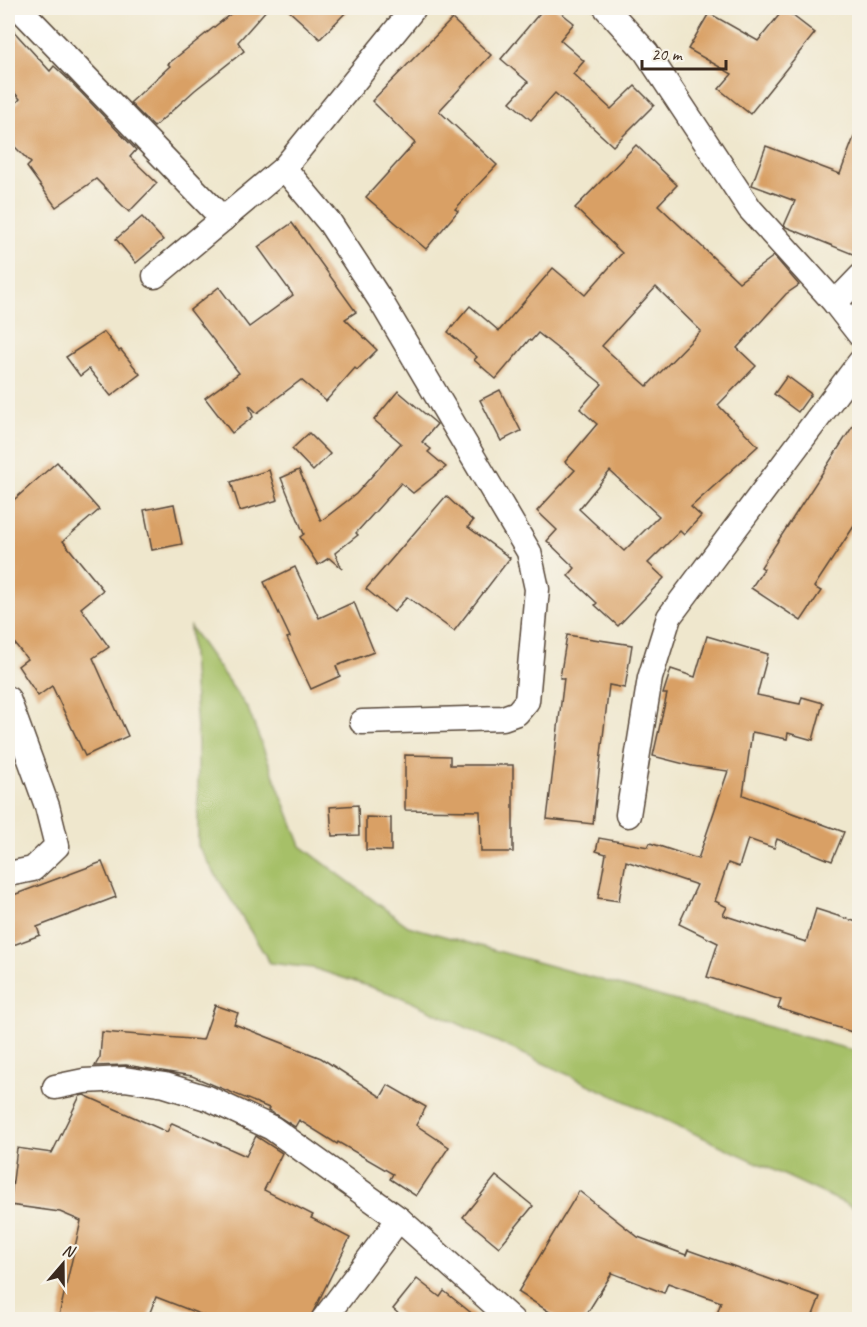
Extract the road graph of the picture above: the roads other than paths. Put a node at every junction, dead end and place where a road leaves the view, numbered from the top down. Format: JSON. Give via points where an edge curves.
{"nodes":[{"id":1,"x":19,"y":8,"type":"edge"},
{"id":2,"x":414,"y":8,"type":"edge"},
{"id":3,"x":606,"y":8,"type":"edge"},
{"id":4,"x":284,"y":168,"type":"junction"},
{"id":5,"x":223,"y":219,"type":"junction"},
{"id":6,"x":155,"y":276,"type":"dead end"},
{"id":7,"x":860,"y":277,"type":"edge"},
{"id":8,"x":835,"y":303,"type":"junction"},
{"id":9,"x":860,"y":334,"type":"edge"},
{"id":10,"x":860,"y":362,"type":"edge"},
{"id":11,"x":8,"y":699,"type":"edge"},
{"id":12,"x":362,"y":722,"type":"dead end"},
{"id":13,"x":628,"y":815,"type":"dead end"},
{"id":14,"x":8,"y":874,"type":"edge"},
{"id":15,"x":55,"y":1087,"type":"dead end"},
{"id":16,"x":399,"y":1219,"type":"junction"},
{"id":17,"x":323,"y":1320,"type":"edge"},
{"id":18,"x":512,"y":1320,"type":"edge"}],
"edges":[{"from":1,"to":5,"type":"street"},
{"from":2,"to":4,"type":"street"},
{"from":3,"to":8,"type":"street","via":[[646,52],[750,209]]},
{"from":4,"to":5,"type":"street"},
{"from":4,"to":12,"type":"street","via":[[330,223],[379,298],[529,552],[537,589],[527,701],[518,712],[503,718]]},
{"from":5,"to":6,"type":"street"},
{"from":7,"to":8,"type":"street"},
{"from":8,"to":9,"type":"street"},
{"from":10,"to":13,"type":"street","via":[[669,617],[650,678]]},
{"from":11,"to":14,"type":"street","via":[[47,806],[57,846],[33,869]]},
{"from":15,"to":16,"type":"street","via":[[124,1079],[165,1084],[210,1099],[272,1128]]},
{"from":16,"to":17,"type":"street"},
{"from":16,"to":18,"type":"street"}]}
